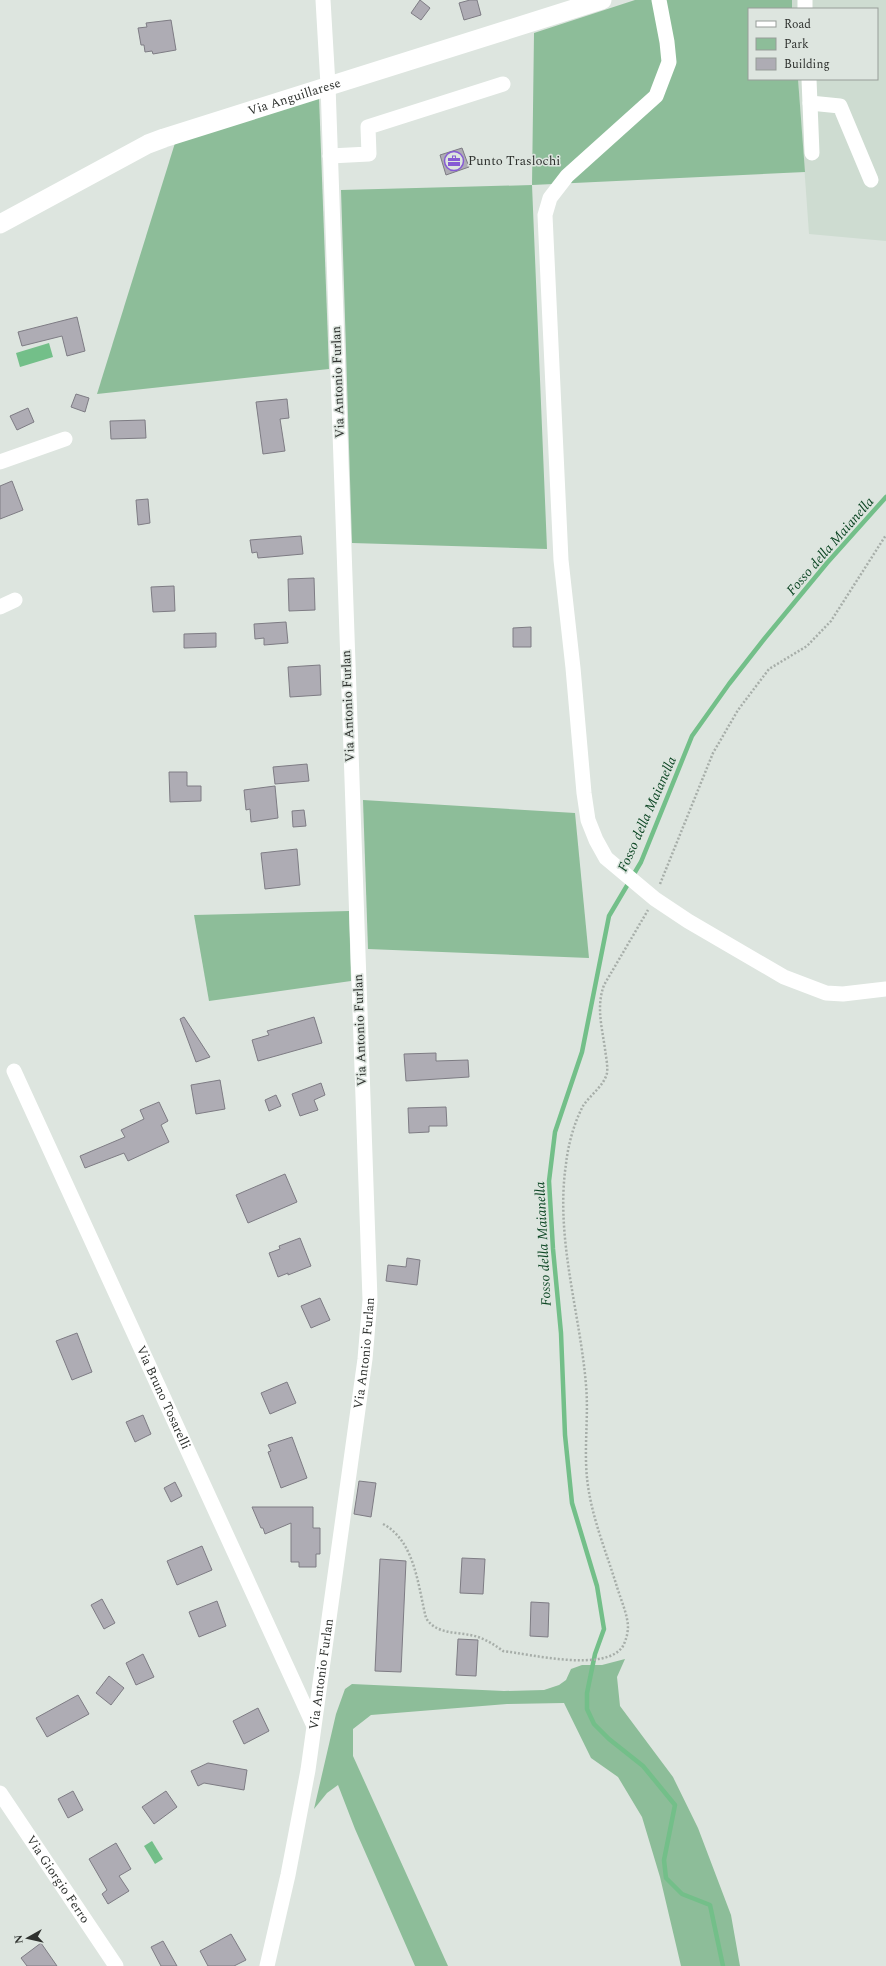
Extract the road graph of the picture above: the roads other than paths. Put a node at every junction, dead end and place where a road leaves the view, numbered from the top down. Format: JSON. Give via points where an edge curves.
{"nodes":[{"id":1,"x":323,"y":0,"type":"edge"},
{"id":2,"x":602,"y":0,"type":"edge"},
{"id":3,"x":659,"y":0,"type":"edge"},
{"id":4,"x":808,"y":80,"type":"edge"},
{"id":5,"x":503,"y":84,"type":"dead end"},
{"id":6,"x":328,"y":85,"type":"junction"},
{"id":7,"x":810,"y":103,"type":"junction"},
{"id":8,"x":812,"y":153,"type":"dead end"},
{"id":9,"x":330,"y":156,"type":"junction"},
{"id":10,"x":871,"y":180,"type":"dead end"},
{"id":11,"x":0,"y":224,"type":"edge"},
{"id":12,"x":65,"y":439,"type":"dead end"},
{"id":13,"x":0,"y":462,"type":"edge"},
{"id":14,"x":15,"y":600,"type":"dead end"},
{"id":15,"x":0,"y":607,"type":"edge"},
{"id":16,"x":886,"y":989,"type":"edge"},
{"id":17,"x":14,"y":1071,"type":"dead end"},
{"id":18,"x":313,"y":1724,"type":"junction"},
{"id":19,"x":0,"y":1793,"type":"edge"},
{"id":20,"x":116,"y":1966,"type":"edge"},
{"id":21,"x":267,"y":1966,"type":"edge"}],
"edges":[{"from":1,"to":6,"type":"street","name":"Via Antonio Furlan"},
{"from":2,"to":6,"type":"main road","name":"Via Anguillarese"},
{"from":3,"to":16,"type":"street","via":[[669,62],[656,96],[567,176],[550,198],[545,215],[561,560],[588,820],[606,858],[640,889],[688,921],[791,980],[826,993],[843,994]]},
{"from":4,"to":7,"type":"street"},
{"from":5,"to":9,"type":"street","via":[[368,128],[369,154]]},
{"from":6,"to":9,"type":"street","name":"Via Antonio Furlan"},
{"from":6,"to":11,"type":"main road","name":"Via Anguillarese","via":[[148,144]]},
{"from":7,"to":8,"type":"street"},
{"from":7,"to":10,"type":"street","via":[[840,106]]},
{"from":9,"to":18,"type":"street","name":"Via Antonio Furlan","via":[[370,1300],[365,1359]]},
{"from":12,"to":13,"type":"street"},
{"from":14,"to":15,"type":"street"},
{"from":17,"to":18,"type":"street","name":"Via Bruno Tosarelli"},
{"from":18,"to":21,"type":"street","name":"Via Antonio Furlan","via":[[308,1770]]},
{"from":19,"to":20,"type":"street","name":"Via Giorgio Ferro"}]}
